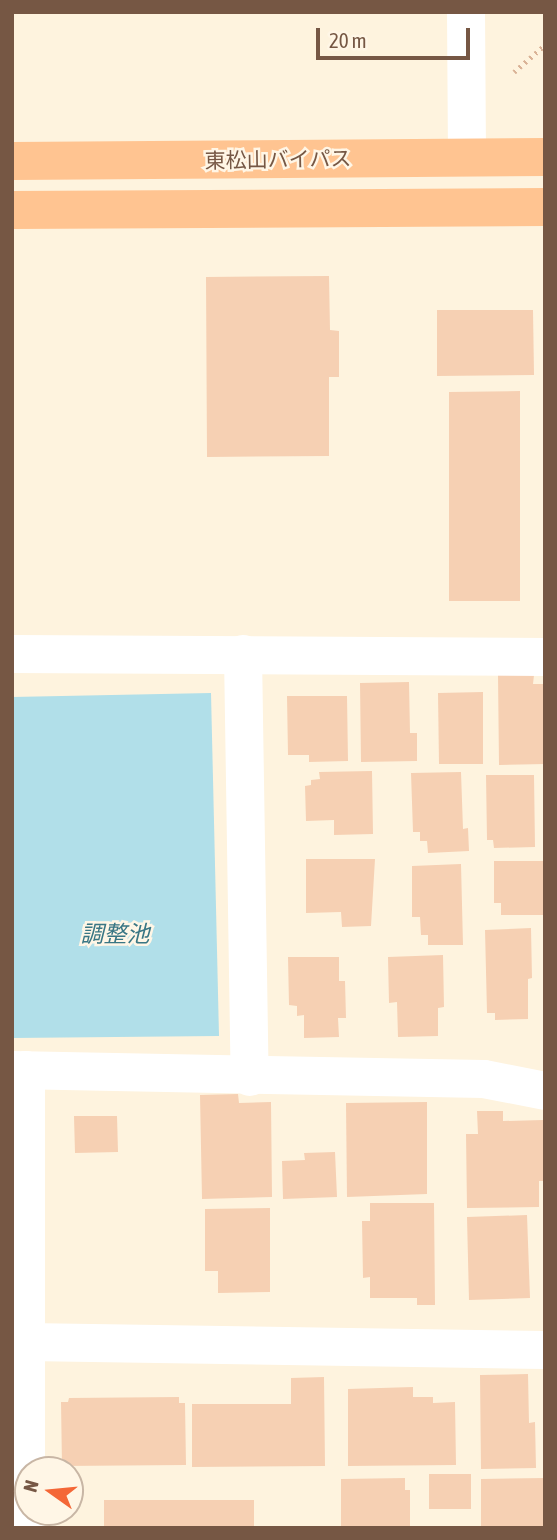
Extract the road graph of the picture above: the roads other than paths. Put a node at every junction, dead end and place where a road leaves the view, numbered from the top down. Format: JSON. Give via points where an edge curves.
{"nodes":[{"id":1,"x":466,"y":12,"type":"edge"},
{"id":2,"x":467,"y":157,"type":"junction"},
{"id":3,"x":545,"y":157,"type":"edge"},
{"id":4,"x":12,"y":161,"type":"edge"},
{"id":5,"x":545,"y":207,"type":"edge"},
{"id":6,"x":12,"y":210,"type":"edge"},
{"id":7,"x":12,"y":654,"type":"edge"},
{"id":8,"x":243,"y":654,"type":"junction"},
{"id":9,"x":545,"y":657,"type":"edge"},
{"id":10,"x":19,"y":1070,"type":"edge"},
{"id":11,"x":250,"y":1077,"type":"junction"},
{"id":12,"x":545,"y":1091,"type":"edge"},
{"id":13,"x":26,"y":1342,"type":"junction"},
{"id":14,"x":545,"y":1350,"type":"edge"},
{"id":15,"x":26,"y":1528,"type":"edge"}],
"edges":[{"from":1,"to":2,"type":"street"},
{"from":2,"to":3,"type":"highway","name":"東松山バイパス"},
{"from":2,"to":4,"type":"highway","name":"東松山バイパス"},
{"from":5,"to":6,"type":"highway"},
{"from":7,"to":8,"type":"street"},
{"from":8,"to":9,"type":"street"},
{"from":8,"to":11,"type":"street"},
{"from":10,"to":11,"type":"street"},
{"from":10,"to":13,"type":"street"},
{"from":11,"to":12,"type":"street","via":[[484,1079]]},
{"from":13,"to":14,"type":"street"},
{"from":13,"to":15,"type":"street"}]}
